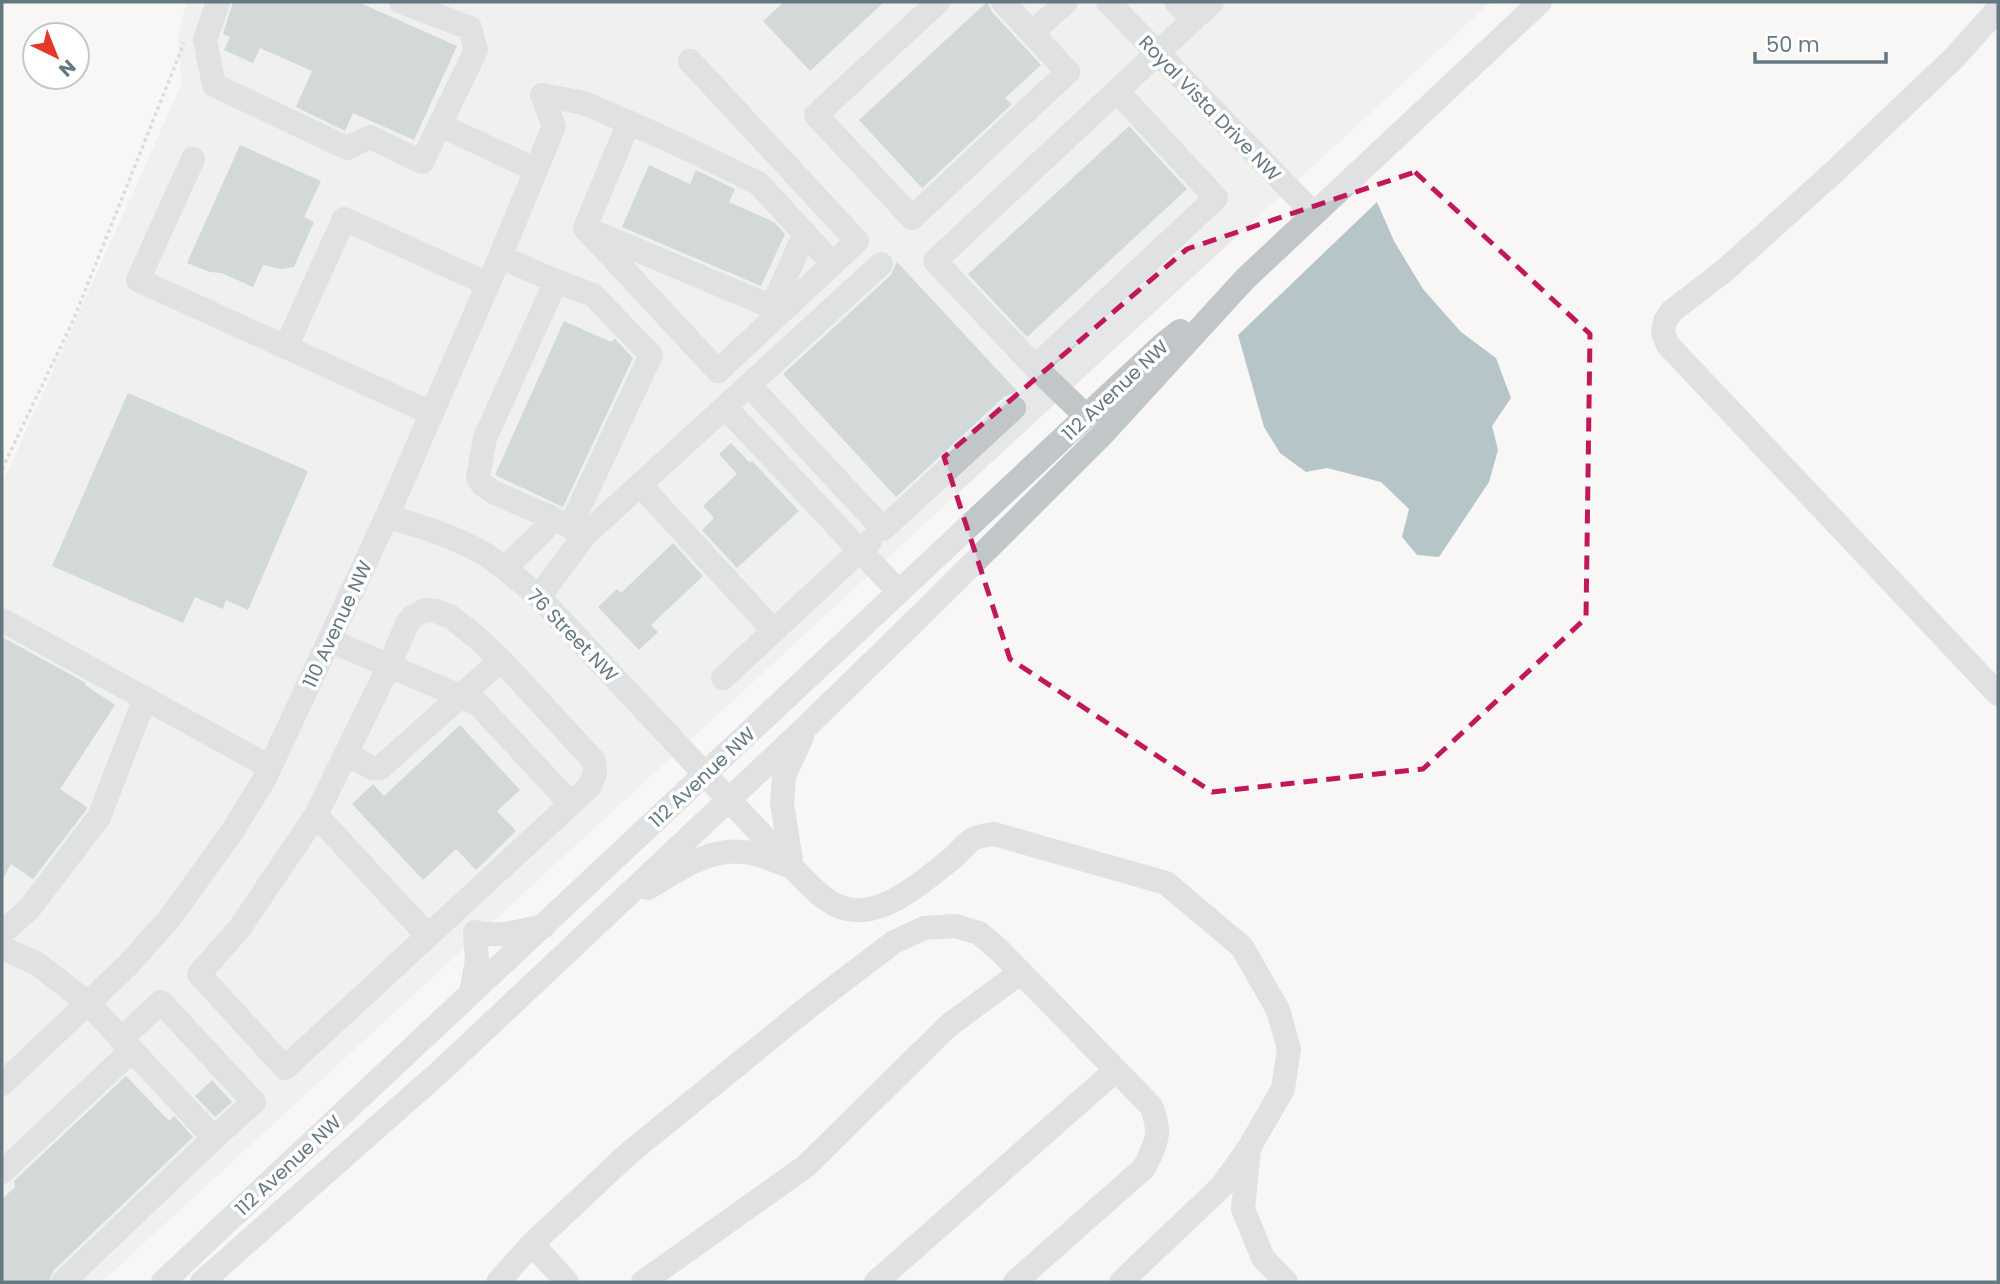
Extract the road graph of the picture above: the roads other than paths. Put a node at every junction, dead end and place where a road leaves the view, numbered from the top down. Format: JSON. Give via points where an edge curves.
{"nodes":[{"id":1,"x":218,"y":2,"type":"edge"},
{"id":2,"x":401,"y":2,"type":"edge"},
{"id":3,"x":938,"y":2,"type":"edge"},
{"id":4,"x":1003,"y":2,"type":"edge"},
{"id":5,"x":1066,"y":2,"type":"edge"},
{"id":6,"x":1108,"y":2,"type":"edge"},
{"id":7,"x":1176,"y":2,"type":"edge"},
{"id":8,"x":1212,"y":2,"type":"edge"},
{"id":9,"x":1540,"y":2,"type":"edge"},
{"id":10,"x":1998,"y":9,"type":"edge"},
{"id":11,"x":1193,"y":20,"type":"junction"},
{"id":12,"x":1032,"y":33,"type":"junction"},
{"id":13,"x":1156,"y":53,"type":"junction"},
{"id":14,"x":690,"y":61,"type":"dead end"},
{"id":15,"x":1117,"y":91,"type":"junction"},
{"id":16,"x":629,"y":122,"type":"junction"},
{"id":17,"x":440,"y":125,"type":"junction"},
{"id":18,"x":193,"y":159,"type":"dead end"},
{"id":19,"x":536,"y":170,"type":"junction"},
{"id":20,"x":1314,"y":214,"type":"junction"},
{"id":21,"x":584,"y":228,"type":"junction"},
{"id":22,"x":805,"y":233,"type":"junction"},
{"id":23,"x":500,"y":257,"type":"junction"},
{"id":24,"x":833,"y":264,"type":"junction"},
{"id":25,"x":881,"y":264,"type":"dead end"},
{"id":26,"x":1245,"y":279,"type":"junction"},
{"id":27,"x":556,"y":281,"type":"junction"},
{"id":28,"x":488,"y":284,"type":"junction"},
{"id":29,"x":777,"y":309,"type":"junction"},
{"id":30,"x":286,"y":347,"type":"junction"},
{"id":31,"x":1035,"y":367,"type":"junction"},
{"id":32,"x":749,"y":385,"type":"junction"},
{"id":33,"x":725,"y":407,"type":"junction"},
{"id":34,"x":1014,"y":408,"type":"dead end"},
{"id":35,"x":431,"y":413,"type":"junction"},
{"id":36,"x":1086,"y":416,"type":"junction"},
{"id":37,"x":821,"y":462,"type":"junction"},
{"id":38,"x":797,"y":484,"type":"junction"},
{"id":39,"x":640,"y":485,"type":"junction"},
{"id":40,"x":387,"y":516,"type":"junction"},
{"id":41,"x":568,"y":526,"type":"junction"},
{"id":42,"x":883,"y":529,"type":"junction"},
{"id":43,"x":859,"y":550,"type":"junction"},
{"id":44,"x":505,"y":568,"type":"junction"},
{"id":45,"x":899,"y":592,"type":"junction"},
{"id":46,"x":539,"y":597,"type":"junction"},
{"id":47,"x":2,"y":620,"type":"edge"},
{"id":48,"x":774,"y":631,"type":"junction"},
{"id":49,"x":329,"y":640,"type":"junction"},
{"id":50,"x":501,"y":660,"type":"junction"},
{"id":51,"x":389,"y":666,"type":"junction"},
{"id":52,"x":723,"y":678,"type":"dead end"},
{"id":53,"x":1998,"y":694,"type":"edge"},
{"id":54,"x":460,"y":696,"type":"junction"},
{"id":55,"x":145,"y":698,"type":"junction"},
{"id":56,"x":806,"y":726,"type":"junction"},
{"id":57,"x":347,"y":754,"type":"junction"},
{"id":58,"x":270,"y":767,"type":"junction"},
{"id":59,"x":705,"y":774,"type":"junction"},
{"id":60,"x":729,"y":799,"type":"junction"},
{"id":61,"x":571,"y":804,"type":"junction"},
{"id":62,"x":316,"y":815,"type":"junction"},
{"id":63,"x":792,"y":866,"type":"junction"},
{"id":64,"x":456,"y":910,"type":"junction"},
{"id":65,"x":609,"y":911,"type":"junction"},
{"id":66,"x":545,"y":926,"type":"junction"},
{"id":67,"x":475,"y":932,"type":"junction"},
{"id":68,"x":2,"y":933,"type":"edge"},
{"id":69,"x":428,"y":936,"type":"junction"},
{"id":70,"x":2,"y":948,"type":"edge"},
{"id":71,"x":1021,"y":972,"type":"junction"},
{"id":72,"x":471,"y":993,"type":"junction"},
{"id":73,"x":88,"y":1003,"type":"junction"},
{"id":74,"x":127,"y":1044,"type":"junction"},
{"id":75,"x":1116,"y":1070,"type":"junction"},
{"id":76,"x":2,"y":1084,"type":"edge"},
{"id":77,"x":214,"y":1138,"type":"junction"},
{"id":78,"x":1249,"y":1148,"type":"junction"},
{"id":79,"x":2,"y":1172,"type":"edge"},
{"id":80,"x":532,"y":1244,"type":"junction"},
{"id":81,"x":63,"y":1282,"type":"edge"},
{"id":82,"x":163,"y":1282,"type":"edge"},
{"id":83,"x":202,"y":1282,"type":"edge"},
{"id":84,"x":498,"y":1282,"type":"edge"},
{"id":85,"x":567,"y":1282,"type":"edge"},
{"id":86,"x":643,"y":1282,"type":"edge"},
{"id":87,"x":876,"y":1282,"type":"edge"},
{"id":88,"x":1015,"y":1282,"type":"edge"},
{"id":89,"x":1121,"y":1282,"type":"edge"},
{"id":90,"x":1286,"y":1282,"type":"edge"}],
"edges":[{"from":1,"to":17,"type":"street","via":[[205,40],[214,85],[347,148],[370,137],[422,162]]},
{"from":2,"to":17,"type":"street","via":[[470,29],[476,50]]},
{"from":3,"to":12,"type":"street","via":[[816,115],[912,218],[1068,72]]},
{"from":4,"to":12,"type":"street"},
{"from":5,"to":12,"type":"street"},
{"from":6,"to":13,"type":"street","name":"Royal Vista Drive NW"},
{"from":7,"to":11,"type":"street"},
{"from":8,"to":11,"type":"street"},
{"from":9,"to":20,"type":"street","name":"112 Avenue NW"},
{"from":10,"to":53,"type":"street","via":[[1954,58],[1834,172],[1724,271],[1672,311],[1663,333],[1668,345]]},
{"from":11,"to":13,"type":"street"},
{"from":13,"to":15,"type":"street"},
{"from":13,"to":20,"type":"street","name":"Royal Vista Drive NW"},
{"from":14,"to":24,"type":"street","via":[[857,241]]},
{"from":15,"to":31,"type":"street","via":[[1216,198]]},
{"from":15,"to":31,"type":"street","via":[[935,261]]},
{"from":16,"to":19,"type":"street","name":"110 Avenue NW","via":[[584,103],[542,95],[554,126]]},
{"from":16,"to":21,"type":"street"},
{"from":16,"to":22,"type":"street","via":[[758,183]]},
{"from":17,"to":19,"type":"street"},
{"from":18,"to":30,"type":"street","via":[[138,280]]},
{"from":19,"to":23,"type":"street","name":"110 Avenue NW"},
{"from":20,"to":26,"type":"street","name":"112 Avenue NW"},
{"from":21,"to":29,"type":"street"},
{"from":21,"to":29,"type":"street","via":[[718,371]]},
{"from":22,"to":24,"type":"street"},
{"from":22,"to":29,"type":"street"},
{"from":23,"to":27,"type":"street"},
{"from":23,"to":28,"type":"street","name":"110 Avenue NW"},
{"from":24,"to":29,"type":"street"},
{"from":25,"to":32,"type":"street"},
{"from":26,"to":36,"type":"street","name":"112 Avenue NW","via":[[1161,346]]},
{"from":26,"to":56,"type":"street","name":"112 Avenue NW","via":[[1102,435]]},
{"from":27,"to":41,"type":"street","via":[[593,295],[651,355]]},
{"from":27,"to":41,"type":"street","via":[[485,438],[478,477],[493,492]]},
{"from":28,"to":30,"type":"street","via":[[344,219]]},
{"from":28,"to":35,"type":"street","name":"110 Avenue NW"},
{"from":30,"to":35,"type":"street"},
{"from":31,"to":36,"type":"street"},
{"from":32,"to":33,"type":"street"},
{"from":32,"to":37,"type":"street"},
{"from":33,"to":38,"type":"street"},
{"from":33,"to":39,"type":"street"},
{"from":34,"to":42,"type":"street"},
{"from":35,"to":40,"type":"street","name":"110 Avenue NW"},
{"from":36,"to":45,"type":"street","name":"112 Avenue NW"},
{"from":37,"to":38,"type":"street"},
{"from":37,"to":42,"type":"street"},
{"from":38,"to":43,"type":"street"},
{"from":39,"to":41,"type":"street"},
{"from":39,"to":48,"type":"street"},
{"from":40,"to":44,"type":"street","name":"76 Street NW","via":[[461,542]]},
{"from":40,"to":49,"type":"street","name":"110 Avenue NW"},
{"from":41,"to":44,"type":"street","via":[[544,530]]},
{"from":41,"to":46,"type":"street"},
{"from":42,"to":43,"type":"street"},
{"from":43,"to":45,"type":"street"},
{"from":43,"to":48,"type":"street"},
{"from":44,"to":46,"type":"street","name":"76 Street NW"},
{"from":45,"to":59,"type":"street","name":"112 Avenue NW"},
{"from":46,"to":59,"type":"street","name":"76 Street NW"},
{"from":47,"to":55,"type":"street"},
{"from":48,"to":52,"type":"street"},
{"from":49,"to":51,"type":"street"},
{"from":49,"to":58,"type":"street","name":"110 Avenue NW"},
{"from":50,"to":51,"type":"street","via":[[451,617],[425,610],[407,624]]},
{"from":50,"to":54,"type":"street"},
{"from":50,"to":61,"type":"street","via":[[594,761],[590,787]]},
{"from":51,"to":54,"type":"street"},
{"from":51,"to":57,"type":"street"},
{"from":54,"to":57,"type":"street","via":[[380,768]]},
{"from":54,"to":61,"type":"street","via":[[478,704]]},
{"from":55,"to":58,"type":"street"},
{"from":55,"to":68,"type":"street","via":[[99,817],[29,909]]},
{"from":56,"to":60,"type":"street","name":"112 Avenue NW"},
{"from":56,"to":63,"type":"street","via":[[784,776],[782,803]]},
{"from":57,"to":62,"type":"street"},
{"from":58,"to":73,"type":"street","name":"110 Avenue NW","via":[[232,832],[169,919]]},
{"from":59,"to":60,"type":"street","name":"76 Street NW"},
{"from":59,"to":66,"type":"street","name":"112 Avenue NW"},
{"from":60,"to":63,"type":"street","name":"76 Street NW"},
{"from":60,"to":65,"type":"street","name":"112 Avenue NW"},
{"from":61,"to":64,"type":"street"},
{"from":62,"to":69,"type":"street"},
{"from":62,"to":69,"type":"street","via":[[239,929],[199,974],[285,1068]]},
{"from":63,"to":65,"type":"street","via":[[746,852],[718,851]]},
{"from":63,"to":78,"type":"street","name":"76 Street NW","via":[[825,899],[854,912],[879,909],[974,839],[994,834],[1166,883],[1242,947],[1278,1010],[1289,1048],[1283,1089]]},
{"from":64,"to":67,"type":"street"},
{"from":64,"to":69,"type":"street"},
{"from":65,"to":83,"type":"street","name":"112 Avenue NW","via":[[444,1068]]},
{"from":66,"to":67,"type":"street","via":[[502,934]]},
{"from":66,"to":72,"type":"street","name":"112 Avenue NW"},
{"from":67,"to":72,"type":"street","via":[[477,960]]},
{"from":70,"to":73,"type":"street","via":[[36,964]]},
{"from":71,"to":75,"type":"street"},
{"from":71,"to":80,"type":"street","via":[[979,933],[955,926],[924,928],[894,942],[628,1154]]},
{"from":71,"to":86,"type":"street","via":[[948,1026],[806,1166]]},
{"from":72,"to":82,"type":"street","name":"112 Avenue NW"},
{"from":73,"to":74,"type":"street"},
{"from":73,"to":76,"type":"street","name":"110 Avenue NW"},
{"from":74,"to":77,"type":"street"},
{"from":74,"to":77,"type":"street","via":[[161,1002],[254,1102]]},
{"from":74,"to":79,"type":"street"},
{"from":75,"to":87,"type":"street"},
{"from":75,"to":88,"type":"street","via":[[1151,1106],[1158,1124],[1155,1146],[1144,1168]]},
{"from":77,"to":81,"type":"street"},
{"from":78,"to":89,"type":"street","name":"76 Street NW","via":[[1221,1187]]},
{"from":78,"to":90,"type":"street","via":[[1243,1209],[1264,1258]]},
{"from":80,"to":84,"type":"street"},
{"from":80,"to":85,"type":"street"}]}
